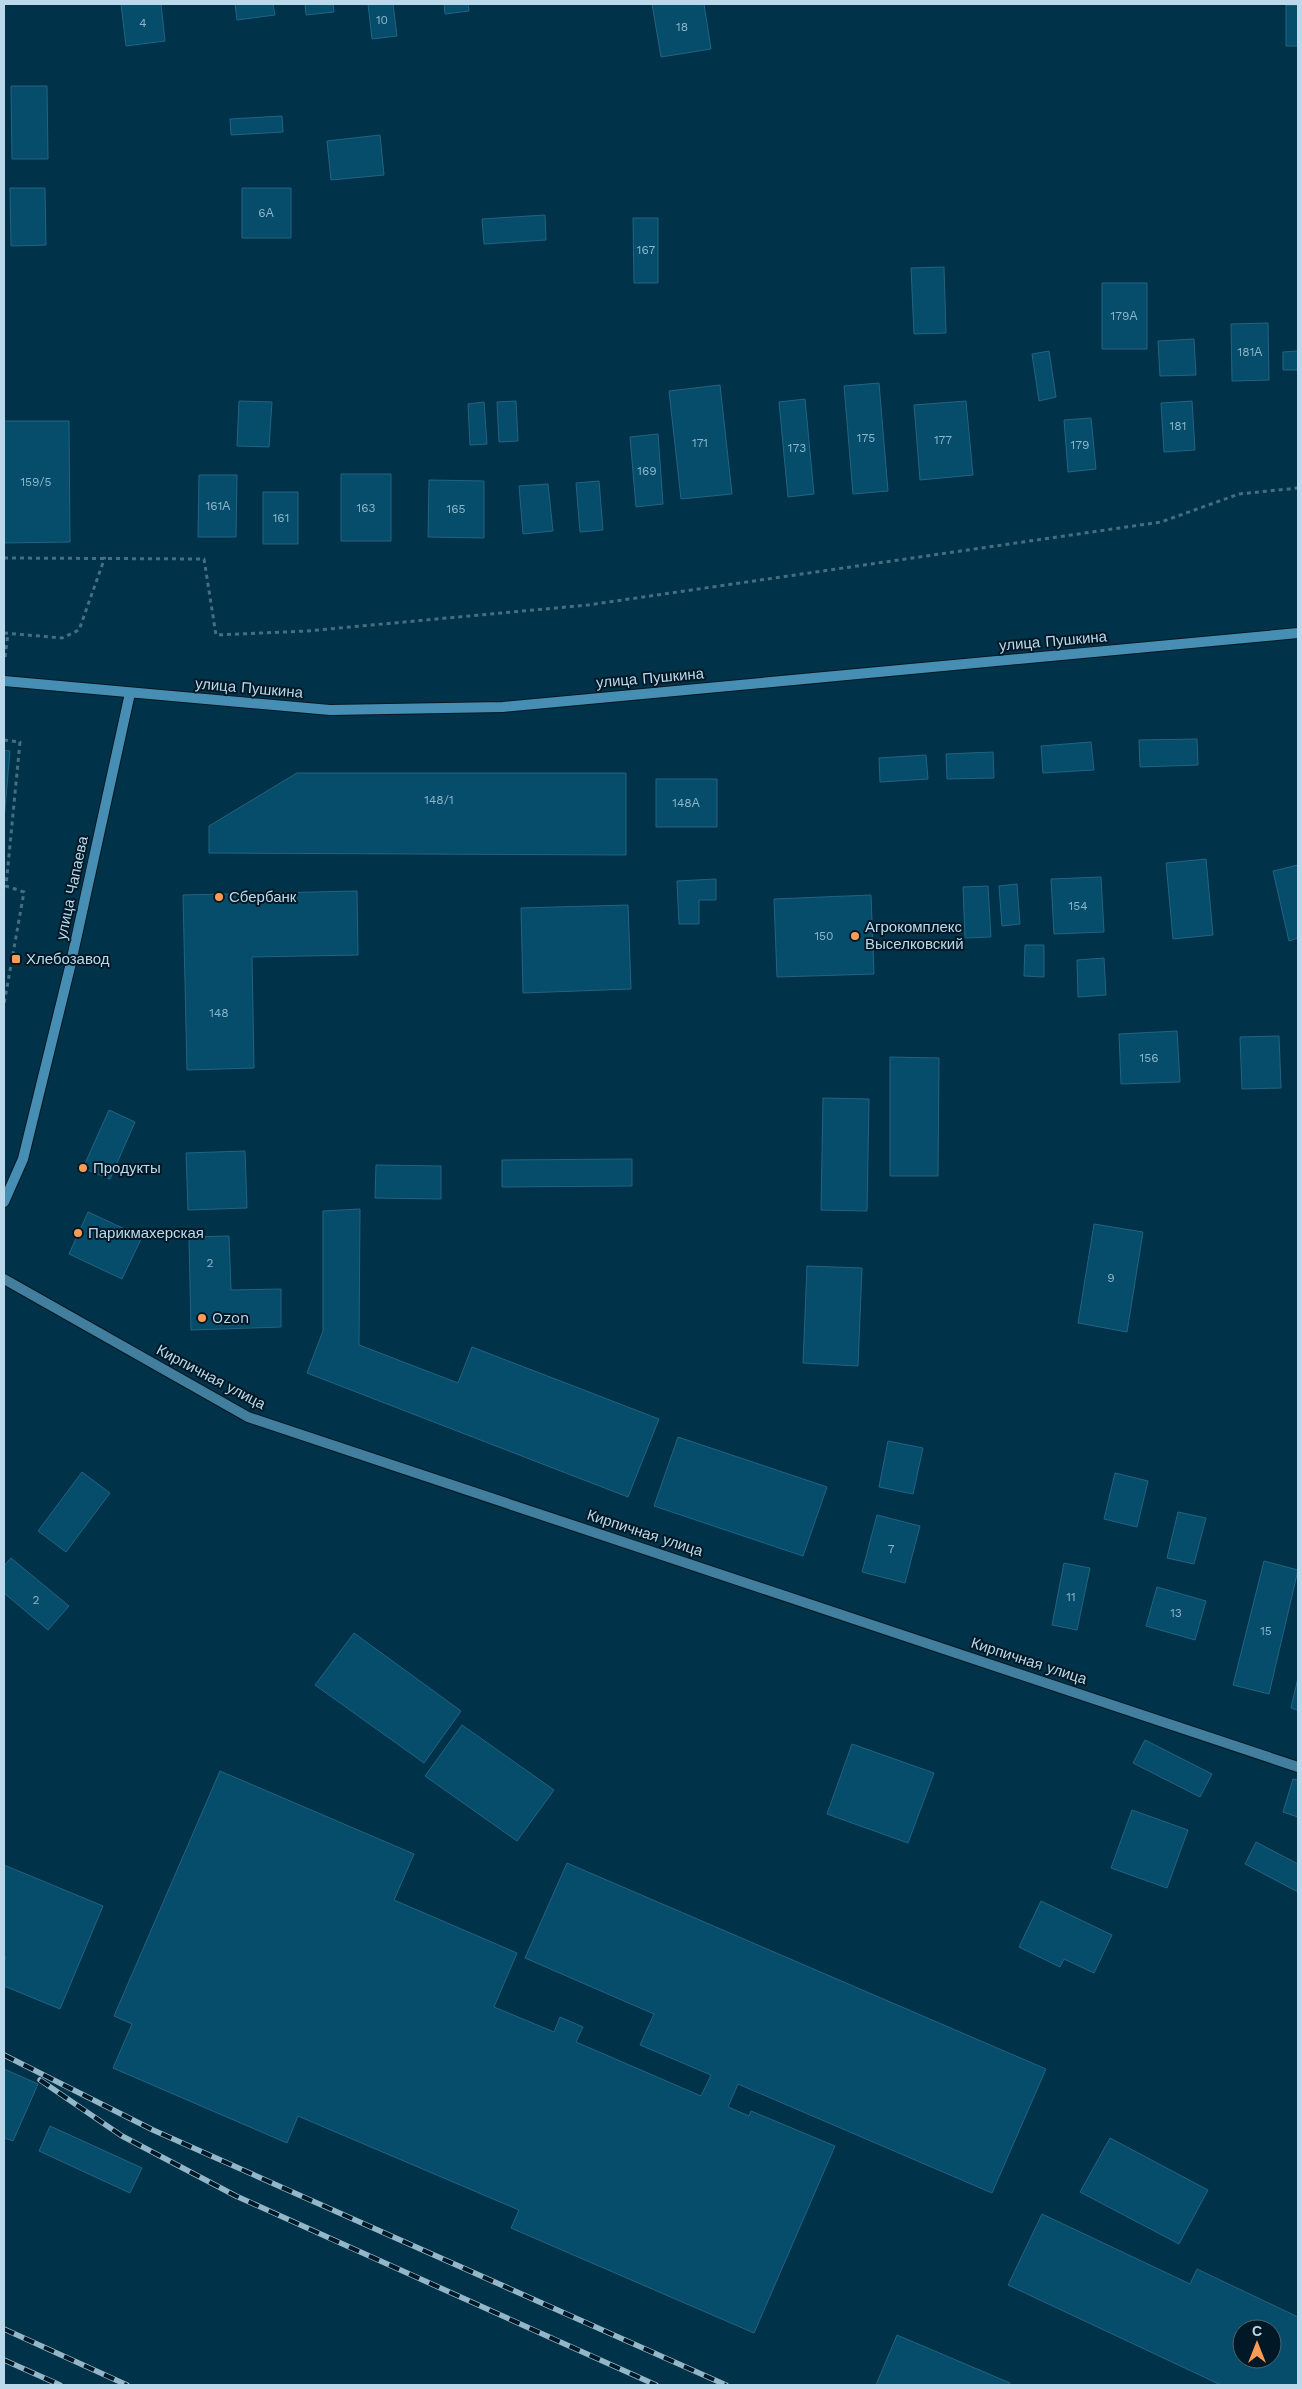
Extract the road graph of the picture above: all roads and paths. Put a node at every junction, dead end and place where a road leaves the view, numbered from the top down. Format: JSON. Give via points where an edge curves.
{"nodes":[{"id":1,"x":1298,"y":488,"type":"edge"},
{"id":2,"x":105,"y":557,"type":"junction"},
{"id":3,"x":4,"y":558,"type":"edge"},
{"id":4,"x":1298,"y":632,"type":"edge"},
{"id":5,"x":6,"y":633,"type":"edge"},
{"id":6,"x":5,"y":661,"type":"edge"},
{"id":7,"x":4,"y":681,"type":"edge"},
{"id":8,"x":130,"y":693,"type":"junction"},
{"id":9,"x":4,"y":740,"type":"edge"},
{"id":10,"x":4,"y":1004,"type":"edge"},
{"id":11,"x":4,"y":1202,"type":"edge"},
{"id":12,"x":4,"y":1279,"type":"edge"},
{"id":13,"x":1298,"y":1767,"type":"edge"}],
"edges":[{"from":1,"to":2,"type":"path","via":[[1239,494],[1161,522],[588,605],[307,631],[216,635],[204,559]]},
{"from":2,"to":3,"type":"path"},
{"from":2,"to":5,"type":"path","via":[[79,630],[62,638]]},
{"from":4,"to":8,"type":"main road","name":"улица Пушкина","via":[[503,707],[330,710]]},
{"from":5,"to":6,"type":"path"},
{"from":7,"to":8,"type":"main road","name":"улица Пушкина"},
{"from":8,"to":11,"type":"main road","name":"улица Чапаева","via":[[70,967],[23,1159]]},
{"from":9,"to":10,"type":"path","via":[[20,742],[6,886],[24,892]]},
{"from":12,"to":13,"type":"street","name":"Кирпичная улица","via":[[248,1417]]}]}
